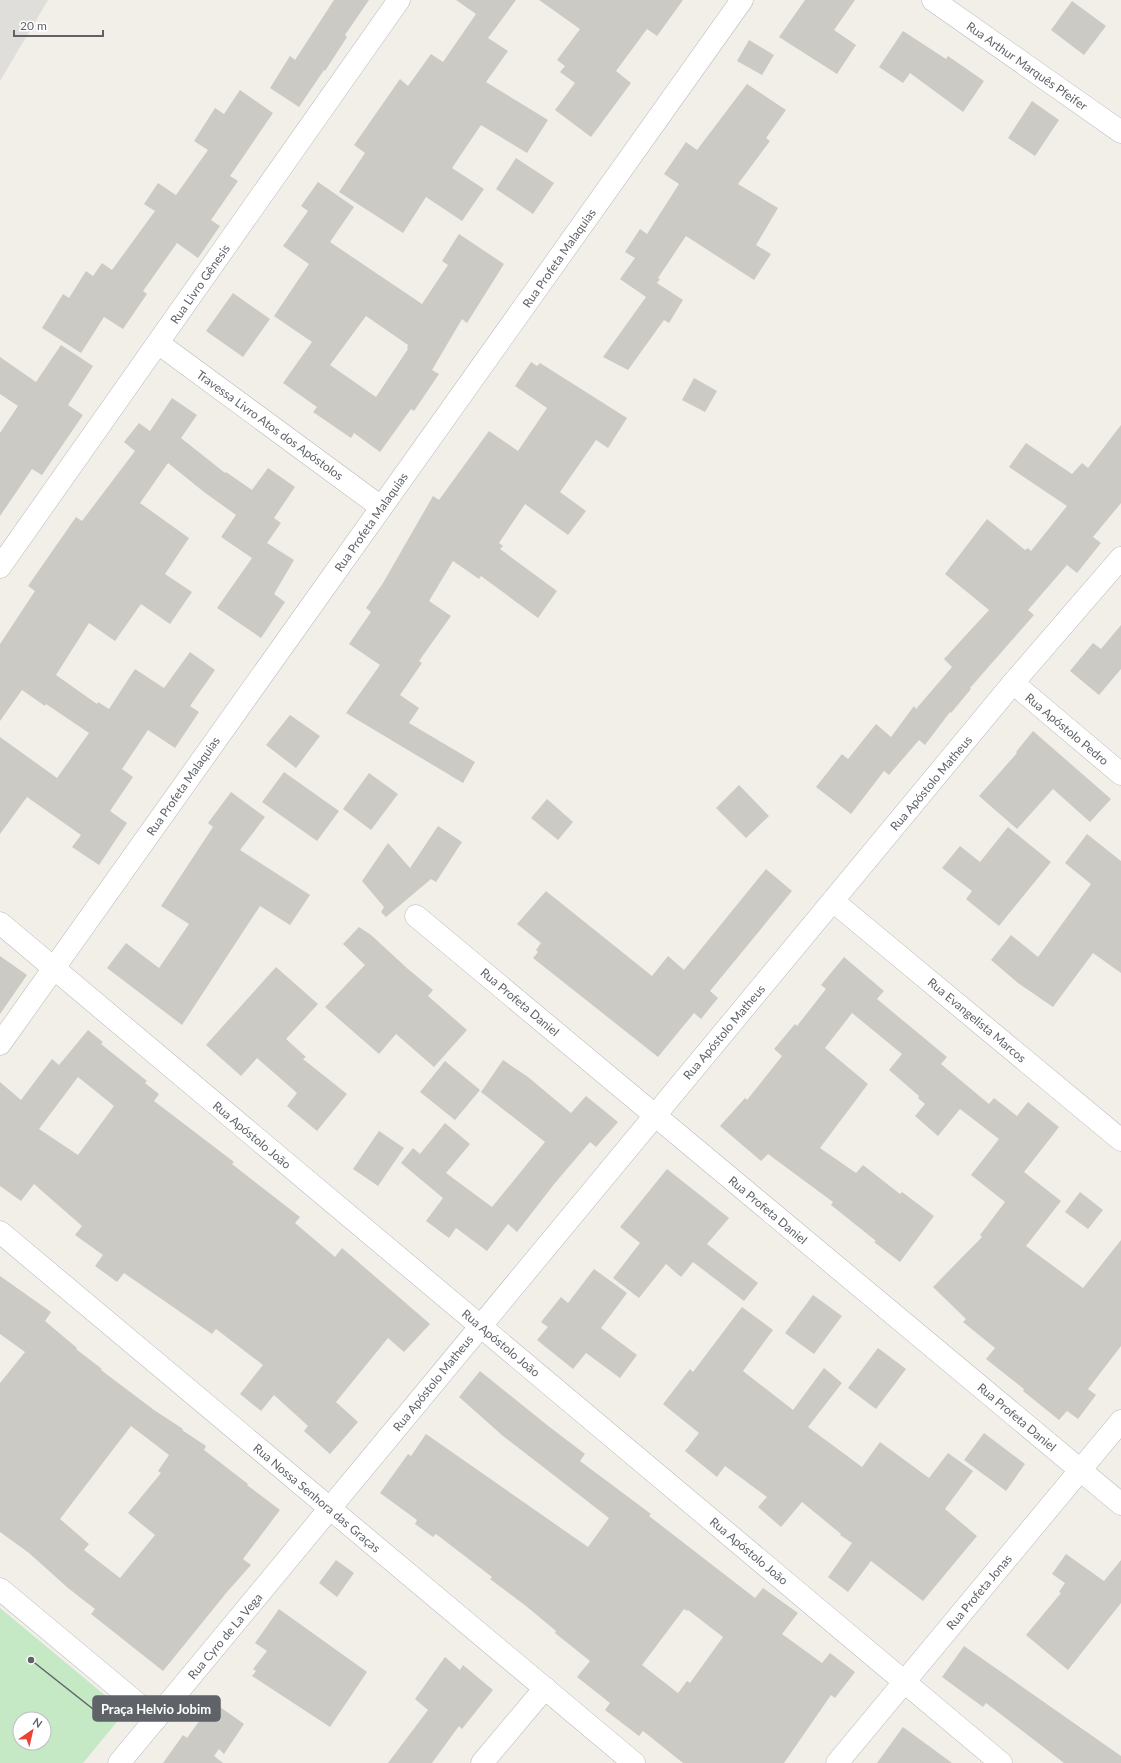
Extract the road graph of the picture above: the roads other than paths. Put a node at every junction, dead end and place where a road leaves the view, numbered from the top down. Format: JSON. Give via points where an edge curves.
{"nodes":[{"id":1,"x":399,"y":0,"type":"edge"},
{"id":2,"x":742,"y":0,"type":"edge"},
{"id":3,"x":933,"y":0,"type":"edge"},
{"id":4,"x":1121,"y":132,"type":"edge"},
{"id":5,"x":158,"y":343,"type":"junction"},
{"id":6,"x":381,"y":507,"type":"junction"},
{"id":7,"x":1121,"y":558,"type":"edge"},
{"id":8,"x":0,"y":567,"type":"edge"},
{"id":9,"x":1013,"y":683,"type":"junction"},
{"id":10,"x":1121,"y":774,"type":"edge"},
{"id":11,"x":833,"y":901,"type":"junction"},
{"id":12,"x":416,"y":916,"type":"dead end"},
{"id":13,"x":0,"y":923,"type":"edge"},
{"id":14,"x":54,"y":968,"type":"junction"},
{"id":15,"x":0,"y":1044,"type":"edge"},
{"id":16,"x":655,"y":1115,"type":"junction"},
{"id":17,"x":1121,"y":1140,"type":"edge"},
{"id":18,"x":0,"y":1232,"type":"edge"},
{"id":19,"x":480,"y":1326,"type":"junction"},
{"id":20,"x":1121,"y":1421,"type":"edge"},
{"id":21,"x":1080,"y":1470,"type":"junction"},
{"id":22,"x":1121,"y":1504,"type":"edge"},
{"id":23,"x":330,"y":1509,"type":"junction"},
{"id":24,"x":0,"y":1589,"type":"edge"},
{"id":25,"x":904,"y":1682,"type":"junction"},
{"id":26,"x":545,"y":1688,"type":"junction"},
{"id":27,"x":156,"y":1719,"type":"junction"},
{"id":28,"x":119,"y":1763,"type":"edge"},
{"id":29,"x":482,"y":1763,"type":"edge"},
{"id":30,"x":634,"y":1763,"type":"edge"},
{"id":31,"x":837,"y":1763,"type":"edge"},
{"id":32,"x":1001,"y":1763,"type":"edge"}],
"edges":[{"from":1,"to":5,"type":"street","name":"Rua Livro Gênesis"},
{"from":2,"to":6,"type":"street","name":"Rua Profeta Malaquias"},
{"from":3,"to":4,"type":"street","name":"Rua Arthur Marquês Pfeifer"},
{"from":5,"to":6,"type":"street","name":"Travessa Livro Atos dos Apóstolos"},
{"from":5,"to":8,"type":"street","name":"Rua Livro Gênesis"},
{"from":6,"to":14,"type":"street","name":"Rua Profeta Malaquias"},
{"from":7,"to":9,"type":"street","name":"Rua Apóstolo Matheus"},
{"from":9,"to":10,"type":"street","name":"Rua Apóstolo Pedro"},
{"from":9,"to":11,"type":"street","name":"Rua Apóstolo Matheus"},
{"from":11,"to":16,"type":"street","name":"Rua Apóstolo Matheus"},
{"from":11,"to":17,"type":"street","name":"Rua Evangelista Marcos"},
{"from":12,"to":16,"type":"street","name":"Rua Profeta Daniel"},
{"from":13,"to":14,"type":"street","name":"Rua Apóstolo João"},
{"from":14,"to":15,"type":"street","name":"Rua Profeta Malaquias"},
{"from":14,"to":19,"type":"street","name":"Rua Apóstolo João"},
{"from":16,"to":19,"type":"street","name":"Rua Apóstolo Matheus"},
{"from":16,"to":21,"type":"street","name":"Rua Profeta Daniel"},
{"from":18,"to":23,"type":"street","name":"Rua Nossa Senhora das Graças"},
{"from":19,"to":23,"type":"street","name":"Rua Apóstolo Matheus"},
{"from":19,"to":25,"type":"street","name":"Rua Apóstolo João"},
{"from":20,"to":21,"type":"street","name":"Rua Profeta Jonas"},
{"from":21,"to":22,"type":"street","name":"Rua Profeta Daniel"},
{"from":21,"to":25,"type":"street","name":"Rua Profeta Jonas"},
{"from":23,"to":26,"type":"street","name":"Rua Nossa Senhora das Graças"},
{"from":23,"to":27,"type":"street","name":"Rua Cyro de La Vega"},
{"from":24,"to":27,"type":"street"},
{"from":25,"to":31,"type":"street","name":"Rua Profeta Jonas"},
{"from":25,"to":32,"type":"street","name":"Rua Apóstolo João"},
{"from":26,"to":29,"type":"street"},
{"from":26,"to":30,"type":"street","name":"Rua Nossa Senhora das Graças"},
{"from":27,"to":28,"type":"street","name":"Rua Cyro de La Vega"}]}
